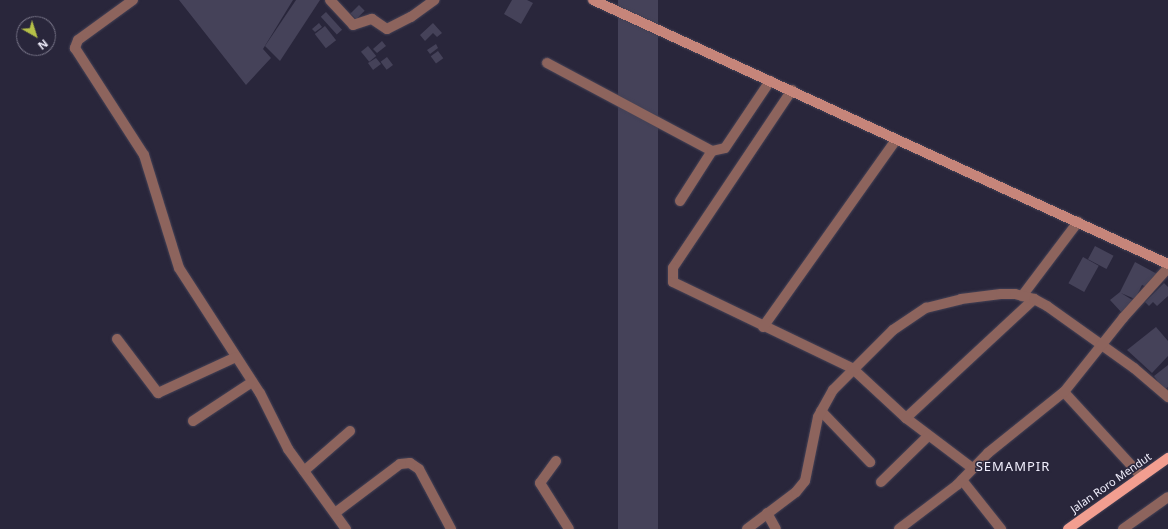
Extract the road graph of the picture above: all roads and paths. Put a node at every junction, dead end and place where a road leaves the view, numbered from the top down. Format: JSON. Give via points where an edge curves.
{"nodes":[{"id":1,"x":133,"y":0,"type":"edge"},
{"id":2,"x":330,"y":0,"type":"edge"},
{"id":3,"x":434,"y":0,"type":"edge"},
{"id":4,"x":593,"y":0,"type":"edge"},
{"id":5,"x":547,"y":63,"type":"dead end"},
{"id":6,"x":770,"y":81,"type":"junction"},
{"id":7,"x":792,"y":90,"type":"junction"},
{"id":8,"x":896,"y":140,"type":"junction"},
{"id":9,"x":712,"y":151,"type":"junction"},
{"id":10,"x":680,"y":201,"type":"dead end"},
{"id":11,"x":1078,"y":222,"type":"junction"},
{"id":12,"x":1168,"y":264,"type":"edge"},
{"id":13,"x":1168,"y":268,"type":"edge"},
{"id":14,"x":1022,"y":296,"type":"junction"},
{"id":15,"x":1034,"y":299,"type":"junction"},
{"id":16,"x":764,"y":327,"type":"junction"},
{"id":17,"x":117,"y":339,"type":"dead end"},
{"id":18,"x":1101,"y":346,"type":"junction"},
{"id":19,"x":236,"y":357,"type":"junction"},
{"id":20,"x":852,"y":368,"type":"junction"},
{"id":21,"x":252,"y":382,"type":"junction"},
{"id":22,"x":1064,"y":392,"type":"junction"},
{"id":23,"x":1168,"y":397,"type":"edge"},
{"id":24,"x":821,"y":410,"type":"junction"},
{"id":25,"x":906,"y":418,"type":"junction"},
{"id":26,"x":193,"y":421,"type":"dead end"},
{"id":27,"x":350,"y":431,"type":"dead end"},
{"id":28,"x":928,"y":436,"type":"junction"},
{"id":29,"x":1168,"y":458,"type":"edge"},
{"id":30,"x":556,"y":461,"type":"dead end"},
{"id":31,"x":870,"y":462,"type":"dead end"},
{"id":32,"x":972,"y":468,"type":"junction"},
{"id":33,"x":304,"y":472,"type":"junction"},
{"id":34,"x":1142,"y":477,"type":"junction"},
{"id":35,"x":962,"y":480,"type":"junction"},
{"id":36,"x":881,"y":482,"type":"dead end"},
{"id":37,"x":1168,"y":497,"type":"edge"},
{"id":38,"x":335,"y":513,"type":"junction"},
{"id":39,"x":767,"y":513,"type":"junction"},
{"id":40,"x":346,"y":529,"type":"edge"},
{"id":41,"x":451,"y":529,"type":"edge"},
{"id":42,"x":569,"y":529,"type":"edge"},
{"id":43,"x":747,"y":529,"type":"edge"},
{"id":44,"x":776,"y":529,"type":"edge"},
{"id":45,"x":899,"y":529,"type":"edge"},
{"id":46,"x":1001,"y":529,"type":"edge"},
{"id":47,"x":1068,"y":529,"type":"edge"},
{"id":48,"x":1123,"y":529,"type":"edge"}],
"edges":[{"from":1,"to":19,"type":"street","via":[[78,40],[75,48],[144,154],[176,262]]},
{"from":2,"to":3,"type":"street","via":[[353,25],[372,19],[387,29],[404,21]]},
{"from":4,"to":6,"type":"main road"},
{"from":5,"to":9,"type":"street"},
{"from":6,"to":7,"type":"main road"},
{"from":6,"to":9,"type":"street","via":[[725,148]]},
{"from":7,"to":8,"type":"main road"},
{"from":7,"to":16,"type":"street","via":[[673,268],[671,278],[677,286]]},
{"from":8,"to":11,"type":"main road"},
{"from":8,"to":16,"type":"street"},
{"from":9,"to":10,"type":"street"},
{"from":11,"to":12,"type":"main road"},
{"from":11,"to":14,"type":"street"},
{"from":13,"to":18,"type":"street"},
{"from":14,"to":15,"type":"street"},
{"from":14,"to":20,"type":"street","via":[[995,295],[961,299],[926,308],[893,330]]},
{"from":15,"to":18,"type":"street"},
{"from":15,"to":25,"type":"street"},
{"from":16,"to":20,"type":"street"},
{"from":17,"to":19,"type":"street","via":[[158,392]]},
{"from":18,"to":22,"type":"street"},
{"from":18,"to":23,"type":"street","via":[[1134,368]]},
{"from":19,"to":21,"type":"street"},
{"from":20,"to":24,"type":"street","via":[[833,390]]},
{"from":20,"to":25,"type":"street"},
{"from":21,"to":26,"type":"street"},
{"from":21,"to":33,"type":"street","via":[[288,449]]},
{"from":22,"to":32,"type":"street"},
{"from":22,"to":34,"type":"street"},
{"from":24,"to":31,"type":"street"},
{"from":24,"to":39,"type":"street","via":[[805,481],[796,492]]},
{"from":25,"to":28,"type":"street"},
{"from":27,"to":33,"type":"street"},
{"from":28,"to":32,"type":"street"},
{"from":28,"to":36,"type":"street"},
{"from":29,"to":34,"type":"main road","name":"Jalan Roro Mendut"},
{"from":30,"to":42,"type":"street","via":[[540,483]]},
{"from":32,"to":35,"type":"street"},
{"from":33,"to":38,"type":"street"},
{"from":34,"to":47,"type":"main road","name":"Jalan Roro Mendut"},
{"from":35,"to":45,"type":"street"},
{"from":35,"to":46,"type":"street"},
{"from":37,"to":48,"type":"street"},
{"from":38,"to":40,"type":"street"},
{"from":38,"to":41,"type":"street","via":[[400,464],[410,463],[419,469]]},
{"from":39,"to":43,"type":"street"},
{"from":39,"to":44,"type":"street"}]}
